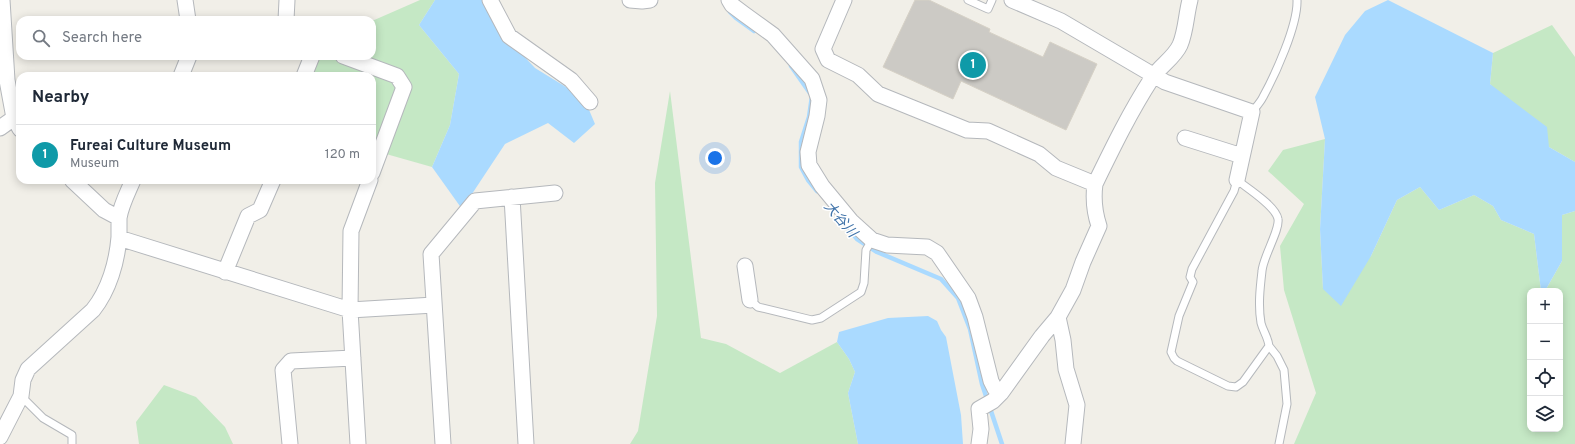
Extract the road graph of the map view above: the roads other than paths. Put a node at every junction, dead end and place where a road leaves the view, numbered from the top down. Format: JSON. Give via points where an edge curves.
{"nodes":[{"id":1,"x":2,"y":0,"type":"edge"},
{"id":2,"x":185,"y":0,"type":"edge"},
{"id":3,"x":287,"y":0,"type":"edge"},
{"id":4,"x":490,"y":0,"type":"edge"},
{"id":5,"x":630,"y":0,"type":"edge"},
{"id":6,"x":650,"y":0,"type":"edge"},
{"id":7,"x":729,"y":0,"type":"edge"},
{"id":8,"x":844,"y":0,"type":"edge"},
{"id":9,"x":968,"y":0,"type":"edge"},
{"id":10,"x":992,"y":0,"type":"edge"},
{"id":11,"x":1012,"y":0,"type":"edge"},
{"id":12,"x":1190,"y":0,"type":"edge"},
{"id":13,"x":1297,"y":0,"type":"edge"},
{"id":14,"x":187,"y":16,"type":"edge"},
{"id":15,"x":286,"y":16,"type":"edge"},
{"id":16,"x":187,"y":60,"type":"edge"},
{"id":17,"x":310,"y":60,"type":"edge"},
{"id":18,"x":354,"y":60,"type":"edge"},
{"id":19,"x":828,"y":60,"type":"junction"},
{"id":20,"x":182,"y":72,"type":"edge"},
{"id":21,"x":306,"y":72,"type":"edge"},
{"id":22,"x":1154,"y":76,"type":"junction"},
{"id":23,"x":812,"y":79,"type":"junction"},
{"id":24,"x":4,"y":80,"type":"edge"},
{"id":25,"x":590,"y":102,"type":"dead end"},
{"id":26,"x":1252,"y":112,"type":"junction"},
{"id":27,"x":16,"y":121,"type":"edge"},
{"id":28,"x":16,"y":124,"type":"edge"},
{"id":29,"x":0,"y":128,"type":"edge"},
{"id":30,"x":1185,"y":138,"type":"dead end"},
{"id":31,"x":376,"y":155,"type":"edge"},
{"id":32,"x":1242,"y":156,"type":"junction"},
{"id":33,"x":1236,"y":180,"type":"junction"},
{"id":34,"x":76,"y":184,"type":"edge"},
{"id":35,"x":131,"y":184,"type":"edge"},
{"id":36,"x":271,"y":184,"type":"edge"},
{"id":37,"x":369,"y":184,"type":"edge"},
{"id":38,"x":1095,"y":184,"type":"junction"},
{"id":39,"x":555,"y":193,"type":"dead end"},
{"id":40,"x":512,"y":198,"type":"junction"},
{"id":41,"x":119,"y":218,"type":"junction"},
{"id":42,"x":119,"y":238,"type":"junction"},
{"id":43,"x":872,"y":240,"type":"junction"},
{"id":44,"x":745,"y":266,"type":"dead end"},
{"id":45,"x":225,"y":272,"type":"junction"},
{"id":46,"x":750,"y":300,"type":"joint"},
{"id":47,"x":434,"y":305,"type":"junction"},
{"id":48,"x":350,"y":310,"type":"junction"},
{"id":49,"x":1058,"y":317,"type":"junction"},
{"id":50,"x":1268,"y":346,"type":"junction"},
{"id":51,"x":353,"y":358,"type":"junction"},
{"id":52,"x":1001,"y":393,"type":"junction"},
{"id":53,"x":21,"y":396,"type":"junction"},
{"id":54,"x":0,"y":437,"type":"edge"},
{"id":55,"x":72,"y":444,"type":"edge"},
{"id":56,"x":290,"y":444,"type":"edge"},
{"id":57,"x":358,"y":444,"type":"edge"},
{"id":58,"x":443,"y":444,"type":"edge"},
{"id":59,"x":526,"y":444,"type":"edge"},
{"id":60,"x":979,"y":444,"type":"edge"},
{"id":61,"x":1073,"y":444,"type":"edge"},
{"id":62,"x":1279,"y":444,"type":"edge"}],
"edges":[{"from":1,"to":24,"type":"street"},
{"from":2,"to":14,"type":"street"},
{"from":3,"to":15,"type":"street"},
{"from":4,"to":25,"type":"street","via":[[509,36],[571,80]]},
{"from":5,"to":6,"type":"street"},
{"from":7,"to":23,"type":"street","via":[[732,5],[773,35]]},
{"from":8,"to":19,"type":"street","via":[[823,49]]},
{"from":9,"to":10,"type":"lane","via":[[988,9]]},
{"from":11,"to":22,"type":"street","via":[[1061,21]]},
{"from":12,"to":22,"type":"street","via":[[1183,38],[1177,51]]},
{"from":13,"to":26,"type":"lane","via":[[1291,32],[1262,98]]},
{"from":16,"to":20,"type":"street"},
{"from":17,"to":21,"type":"street"},
{"from":18,"to":31,"type":"street","via":[[397,76],[404,87]]},
{"from":19,"to":23,"type":"street"},
{"from":19,"to":38,"type":"street","via":[[858,75],[878,94],[967,130],[988,131],[1039,154],[1056,168]]},
{"from":22,"to":26,"type":"street"},
{"from":22,"to":38,"type":"street","via":[[1128,118]]},
{"from":23,"to":43,"type":"street","via":[[819,100],[808,152],[809,165],[822,186],[851,221]]},
{"from":24,"to":27,"type":"street"},
{"from":26,"to":32,"type":"street"},
{"from":28,"to":29,"type":"street"},
{"from":30,"to":32,"type":"street"},
{"from":32,"to":33,"type":"street"},
{"from":33,"to":50,"type":"lane","via":[[1274,209],[1278,219],[1262,269],[1259,305],[1261,324]]},
{"from":33,"to":50,"type":"lane","via":[[1234,191],[1192,269],[1190,277],[1193,282],[1179,316],[1171,352],[1177,361],[1228,386],[1236,387],[1243,382]]},
{"from":34,"to":41,"type":"street","via":[[104,210]]},
{"from":35,"to":41,"type":"street"},
{"from":36,"to":45,"type":"street","via":[[260,210],[248,216]]},
{"from":37,"to":48,"type":"street","via":[[351,231]]},
{"from":38,"to":49,"type":"street","via":[[1094,210],[1099,226],[1073,290]]},
{"from":39,"to":40,"type":"street"},
{"from":40,"to":47,"type":"street","via":[[475,201],[431,254]]},
{"from":40,"to":59,"type":"street"},
{"from":41,"to":42,"type":"street"},
{"from":42,"to":45,"type":"street"},
{"from":42,"to":53,"type":"street","via":[[111,276],[100,302],[28,369],[23,380]]},
{"from":43,"to":46,"type":"lane","via":[[866,250],[861,292],[821,318],[812,320],[758,307]]},
{"from":43,"to":52,"type":"street","via":[[887,245],[927,247],[937,253],[968,298],[991,381],[995,389]]},
{"from":44,"to":46,"type":"street"},
{"from":45,"to":48,"type":"street"},
{"from":47,"to":48,"type":"street"},
{"from":47,"to":58,"type":"street"},
{"from":48,"to":51,"type":"street"},
{"from":49,"to":52,"type":"street"},
{"from":49,"to":61,"type":"street","via":[[1064,340],[1066,369],[1077,405]]},
{"from":50,"to":62,"type":"lane","via":[[1284,370],[1287,404]]},
{"from":51,"to":56,"type":"street","via":[[291,361],[283,370]]},
{"from":51,"to":57,"type":"street"},
{"from":52,"to":60,"type":"street","via":[[979,409]]},
{"from":53,"to":54,"type":"street"},
{"from":53,"to":55,"type":"lane","via":[[43,418],[72,435]]}]}
